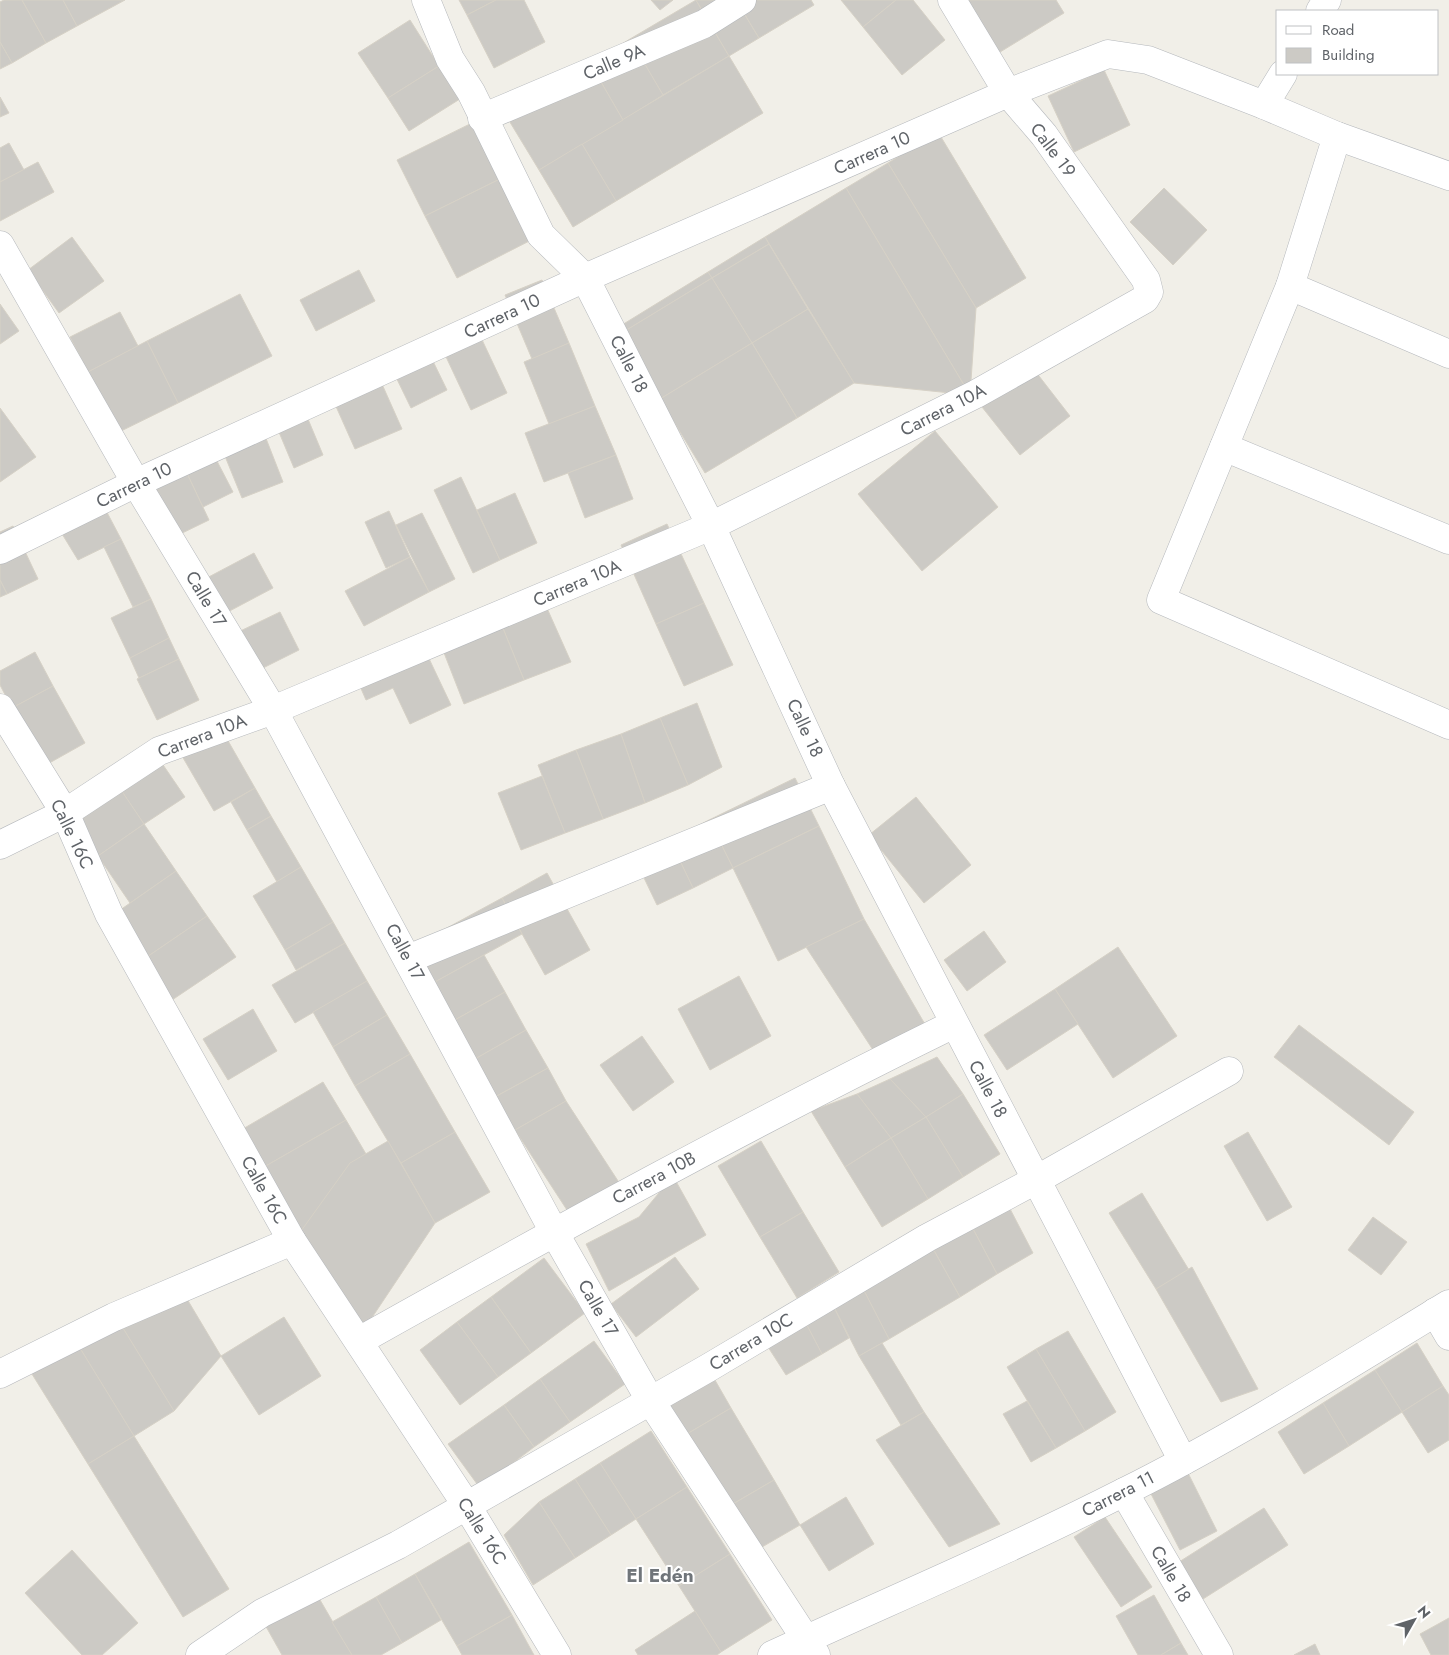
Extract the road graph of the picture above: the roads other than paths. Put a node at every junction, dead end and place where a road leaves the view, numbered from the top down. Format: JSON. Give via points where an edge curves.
{"nodes":[{"id":1,"x":426,"y":0,"type":"edge"},
{"id":2,"x":742,"y":0,"type":"edge"},
{"id":3,"x":952,"y":0,"type":"edge"},
{"id":4,"x":1282,"y":75,"type":"edge"},
{"id":5,"x":1008,"y":93,"type":"junction"},
{"id":6,"x":1264,"y":105,"type":"junction"},
{"id":7,"x":482,"y":118,"type":"junction"},
{"id":8,"x":1338,"y":136,"type":"junction"},
{"id":9,"x":1449,"y":176,"type":"edge"},
{"id":10,"x":0,"y":244,"type":"edge"},
{"id":11,"x":585,"y":278,"type":"junction"},
{"id":12,"x":1290,"y":286,"type":"junction"},
{"id":13,"x":1145,"y":299,"type":"joint"},
{"id":14,"x":1449,"y":354,"type":"edge"},
{"id":15,"x":1224,"y":447,"type":"junction"},
{"id":16,"x":136,"y":483,"type":"junction"},
{"id":17,"x":711,"y":526,"type":"junction"},
{"id":18,"x":1449,"y":540,"type":"edge"},
{"id":19,"x":0,"y":550,"type":"edge"},
{"id":20,"x":0,"y":708,"type":"edge"},
{"id":21,"x":273,"y":710,"type":"junction"},
{"id":22,"x":1449,"y":725,"type":"edge"},
{"id":23,"x":832,"y":786,"type":"junction"},
{"id":24,"x":65,"y":813,"type":"junction"},
{"id":25,"x":0,"y":845,"type":"edge"},
{"id":26,"x":408,"y":959,"type":"junction"},
{"id":27,"x":954,"y":1024,"type":"junction"},
{"id":28,"x":1229,"y":1071,"type":"dead end"},
{"id":29,"x":1036,"y":1180,"type":"junction"},
{"id":30,"x":554,"y":1232,"type":"junction"},
{"id":31,"x":292,"y":1241,"type":"junction"},
{"id":32,"x":1442,"y":1308,"type":"edge"},
{"id":33,"x":1449,"y":1336,"type":"edge"},
{"id":34,"x":359,"y":1341,"type":"junction"},
{"id":35,"x":0,"y":1374,"type":"edge"},
{"id":36,"x":650,"y":1400,"type":"junction"},
{"id":37,"x":1183,"y":1461,"type":"junction"},
{"id":38,"x":1124,"y":1492,"type":"junction"},
{"id":39,"x":466,"y":1506,"type":"junction"},
{"id":40,"x":811,"y":1647,"type":"edge"},
{"id":41,"x":200,"y":1655,"type":"edge"},
{"id":42,"x":557,"y":1655,"type":"edge"},
{"id":43,"x":772,"y":1655,"type":"edge"},
{"id":44,"x":1219,"y":1655,"type":"edge"}],
"edges":[{"from":1,"to":7,"type":"street","name":"Calle 18","via":[[450,59],[471,92]]},
{"from":2,"to":7,"type":"street","name":"Calle 9A","via":[[704,24]]},
{"from":3,"to":5,"type":"street","name":"Calle 19"},
{"from":4,"to":6,"type":"street"},
{"from":5,"to":6,"type":"street","name":"Carrera 10","via":[[1108,54],[1148,60]]},
{"from":5,"to":11,"type":"street","name":"Carrera 10"},
{"from":5,"to":13,"type":"street","name":"Calle 19","via":[[1044,135],[1146,280],[1149,292]]},
{"from":6,"to":8,"type":"street","name":"Carrera 10"},
{"from":7,"to":11,"type":"street","name":"Calle 18","via":[[541,235]]},
{"from":8,"to":9,"type":"street","name":"Carrera 10"},
{"from":8,"to":12,"type":"street"},
{"from":10,"to":16,"type":"street","name":"Calle 17"},
{"from":11,"to":16,"type":"street","name":"Carrera 10"},
{"from":11,"to":17,"type":"street","name":"Calle 18"},
{"from":12,"to":14,"type":"street"},
{"from":12,"to":15,"type":"street"},
{"from":13,"to":17,"type":"street","name":"Carrera 10A","via":[[976,394]]},
{"from":15,"to":18,"type":"street"},
{"from":15,"to":22,"type":"street","via":[[1162,600]]},
{"from":16,"to":19,"type":"street","name":"Carrera 10"},
{"from":16,"to":21,"type":"street","name":"Calle 17"},
{"from":17,"to":21,"type":"street","name":"Carrera 10A"},
{"from":17,"to":23,"type":"street","name":"Calle 18"},
{"from":20,"to":24,"type":"street","name":"Calle 16C"},
{"from":21,"to":24,"type":"street","name":"Carrera 10A","via":[[159,750]]},
{"from":21,"to":26,"type":"street","name":"Calle 17"},
{"from":23,"to":26,"type":"street"},
{"from":23,"to":27,"type":"street","name":"Calle 18"},
{"from":24,"to":25,"type":"street","name":"Carrera 10A"},
{"from":24,"to":31,"type":"street","name":"Calle 16C","via":[[109,914]]},
{"from":26,"to":30,"type":"street","name":"Calle 17"},
{"from":27,"to":29,"type":"street","name":"Calle 18"},
{"from":27,"to":30,"type":"street","name":"Carrera 10B","via":[[839,1080]]},
{"from":28,"to":29,"type":"street","name":"Carrera 10C"},
{"from":29,"to":36,"type":"street","name":"Carrera 10C","via":[[927,1238]]},
{"from":29,"to":37,"type":"street","name":"Calle 18"},
{"from":30,"to":34,"type":"street","name":"Carrera 10B"},
{"from":30,"to":36,"type":"street","name":"Calle 17"},
{"from":31,"to":34,"type":"street","name":"Calle 16C"},
{"from":31,"to":35,"type":"street","via":[[114,1317]]},
{"from":32,"to":33,"type":"street"},
{"from":32,"to":37,"type":"street","name":"Carrera 11","via":[[1256,1422]]},
{"from":34,"to":39,"type":"street","name":"Calle 16C"},
{"from":36,"to":39,"type":"street","name":"Carrera 10C"},
{"from":36,"to":40,"type":"street","name":"Calle 17"},
{"from":37,"to":38,"type":"street","name":"Carrera 11"},
{"from":38,"to":40,"type":"street","name":"Carrera 11"},
{"from":38,"to":44,"type":"street","name":"Calle 18"},
{"from":39,"to":41,"type":"street","name":"Carrera 10C","via":[[398,1545],[262,1613]]},
{"from":39,"to":42,"type":"street","name":"Calle 16C"},
{"from":40,"to":43,"type":"street","name":"Carrera 11"}]}
